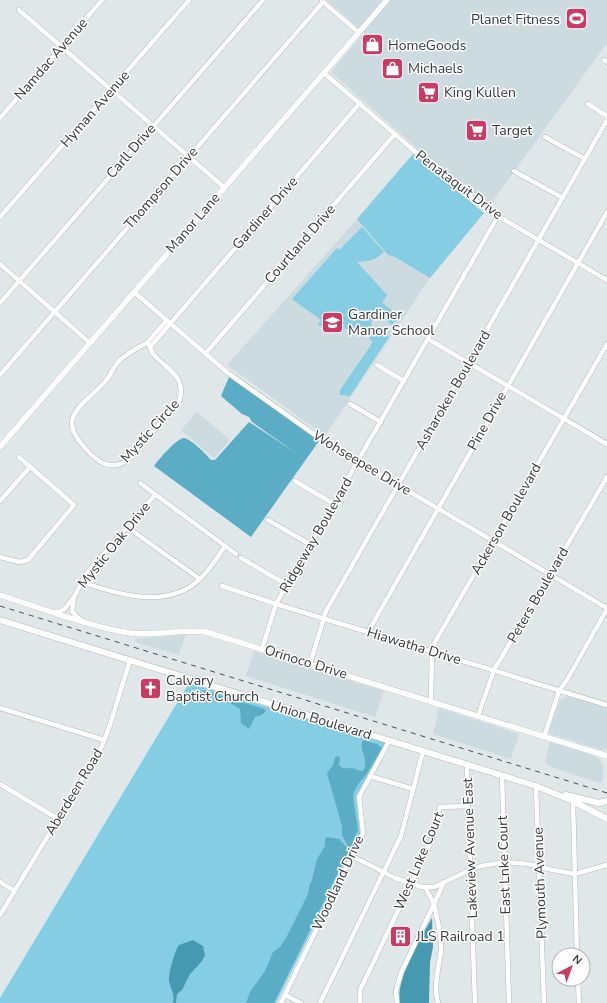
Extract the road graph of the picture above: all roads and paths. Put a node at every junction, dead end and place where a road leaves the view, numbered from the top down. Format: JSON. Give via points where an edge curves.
{"nodes":[{"id":1,"x":102,"y":0,"type":"edge"},
{"id":2,"x":189,"y":0,"type":"edge"},
{"id":3,"x":263,"y":0,"type":"edge"},
{"id":4,"x":387,"y":0,"type":"edge"},
{"id":5,"x":322,"y":1,"type":"edge"},
{"id":6,"x":19,"y":10,"type":"dead end"},
{"id":7,"x":358,"y":32,"type":"junction"},
{"id":8,"x":62,"y":47,"type":"junction"},
{"id":9,"x":324,"y":73,"type":"junction"},
{"id":10,"x":111,"y":90,"type":"junction"},
{"id":11,"x":360,"y":104,"type":"junction"},
{"id":12,"x":588,"y":104,"type":"dead end"},
{"id":13,"x":607,"y":116,"type":"edge"},
{"id":14,"x":0,"y":118,"type":"edge"},
{"id":15,"x":607,"y":120,"type":"edge"},
{"id":16,"x":153,"y":127,"type":"junction"},
{"id":17,"x":395,"y":134,"type":"junction"},
{"id":18,"x":545,"y":137,"type":"dead end"},
{"id":19,"x":188,"y":157,"type":"junction"},
{"id":20,"x":585,"y":159,"type":"junction"},
{"id":21,"x":514,"y":171,"type":"dead end"},
{"id":22,"x":225,"y":188,"type":"junction"},
{"id":23,"x":563,"y":198,"type":"junction"},
{"id":24,"x":607,"y":212,"type":"edge"},
{"id":25,"x":498,"y":216,"type":"junction"},
{"id":26,"x":0,"y":217,"type":"edge"},
{"id":27,"x":539,"y":240,"type":"junction"},
{"id":28,"x":578,"y":262,"type":"junction"},
{"id":29,"x":0,"y":264,"type":"edge"},
{"id":30,"x":607,"y":280,"type":"edge"},
{"id":31,"x":19,"y":281,"type":"junction"},
{"id":32,"x":134,"y":292,"type":"junction"},
{"id":33,"x":0,"y":303,"type":"edge"},
{"id":34,"x":55,"y":311,"type":"junction"},
{"id":35,"x":168,"y":321,"type":"junction"},
{"id":36,"x":428,"y":339,"type":"junction"},
{"id":37,"x":90,"y":343,"type":"junction"},
{"id":38,"x":149,"y":344,"type":"junction"},
{"id":39,"x":607,"y":344,"type":"edge"},
{"id":40,"x":205,"y":354,"type":"junction"},
{"id":41,"x":468,"y":362,"type":"junction"},
{"id":42,"x":377,"y":365,"type":"dead end"},
{"id":43,"x":0,"y":374,"type":"edge"},
{"id":44,"x":404,"y":381,"type":"junction"},
{"id":45,"x":507,"y":385,"type":"junction"},
{"id":46,"x":350,"y":404,"type":"dead end"},
{"id":47,"x":564,"y":419,"type":"junction"},
{"id":48,"x":381,"y":422,"type":"junction"},
{"id":49,"x":607,"y":444,"type":"edge"},
{"id":50,"x":0,"y":447,"type":"edge"},
{"id":51,"x":19,"y":457,"type":"dead end"},
{"id":52,"x":359,"y":462,"type":"junction"},
{"id":53,"x":30,"y":467,"type":"junction"},
{"id":54,"x":607,"y":477,"type":"edge"},
{"id":55,"x":295,"y":481,"type":"dead end"},
{"id":56,"x":140,"y":483,"type":"dead end"},
{"id":57,"x":398,"y":485,"type":"junction"},
{"id":58,"x":155,"y":495,"type":"junction"},
{"id":59,"x":0,"y":501,"type":"edge"},
{"id":60,"x":334,"y":504,"type":"junction"},
{"id":61,"x":438,"y":508,"type":"junction"},
{"id":62,"x":268,"y":520,"type":"dead end"},
{"id":63,"x":127,"y":527,"type":"junction"},
{"id":64,"x":492,"y":541,"type":"junction"},
{"id":65,"x":311,"y":545,"type":"junction"},
{"id":66,"x":225,"y":546,"type":"junction"},
{"id":67,"x":236,"y":554,"type":"dead end"},
{"id":68,"x":0,"y":557,"type":"edge"},
{"id":69,"x":241,"y":558,"type":"dead end"},
{"id":70,"x":550,"y":575,"type":"junction"},
{"id":71,"x":200,"y":579,"type":"junction"},
{"id":72,"x":82,"y":582,"type":"junction"},
{"id":73,"x":287,"y":585,"type":"junction"},
{"id":74,"x":222,"y":586,"type":"dead end"},
{"id":75,"x":0,"y":595,"type":"edge"},
{"id":76,"x":74,"y":597,"type":"junction"},
{"id":77,"x":276,"y":604,"type":"junction"},
{"id":78,"x":607,"y":609,"type":"edge"},
{"id":79,"x":54,"y":612,"type":"junction"},
{"id":80,"x":324,"y":618,"type":"junction"},
{"id":81,"x":0,"y":620,"type":"edge"},
{"id":82,"x":85,"y":622,"type":"junction"},
{"id":83,"x":368,"y":632,"type":"junction"},
{"id":84,"x":262,"y":649,"type":"junction"},
{"id":85,"x":432,"y":651,"type":"junction"},
{"id":86,"x":130,"y":660,"type":"junction"},
{"id":87,"x":310,"y":664,"type":"junction"},
{"id":88,"x":494,"y":670,"type":"junction"},
{"id":89,"x":558,"y":691,"type":"junction"},
{"id":90,"x":431,"y":701,"type":"junction"},
{"id":91,"x":607,"y":705,"type":"edge"},
{"id":92,"x":0,"y":708,"type":"edge"},
{"id":93,"x":478,"y":716,"type":"junction"},
{"id":94,"x":544,"y":737,"type":"junction"},
{"id":95,"x":104,"y":740,"type":"junction"},
{"id":96,"x":389,"y":741,"type":"junction"},
{"id":97,"x":423,"y":751,"type":"junction"},
{"id":98,"x":607,"y":756,"type":"edge"},
{"id":99,"x":467,"y":765,"type":"junction"},
{"id":100,"x":370,"y":776,"type":"junction"},
{"id":101,"x":502,"y":776,"type":"junction"},
{"id":102,"x":0,"y":784,"type":"edge"},
{"id":103,"x":536,"y":786,"type":"junction"},
{"id":104,"x":413,"y":789,"type":"junction"},
{"id":105,"x":544,"y":789,"type":"junction"},
{"id":106,"x":573,"y":801,"type":"junction"},
{"id":107,"x":607,"y":801,"type":"edge"},
{"id":108,"x":468,"y":806,"type":"junction"},
{"id":109,"x":58,"y":819,"type":"junction"},
{"id":110,"x":607,"y":819,"type":"edge"},
{"id":111,"x":352,"y":856,"type":"junction"},
{"id":112,"x":504,"y":862,"type":"junction"},
{"id":113,"x":607,"y":864,"type":"edge"},
{"id":114,"x":540,"y":866,"type":"junction"},
{"id":115,"x":470,"y":870,"type":"junction"},
{"id":116,"x":383,"y":872,"type":"junction"},
{"id":117,"x":575,"y":874,"type":"junction"},
{"id":118,"x":0,"y":882,"type":"edge"},
{"id":119,"x":444,"y":882,"type":"junction"},
{"id":120,"x":411,"y":884,"type":"junction"},
{"id":121,"x":425,"y":887,"type":"junction"},
{"id":122,"x":15,"y":891,"type":"junction"},
{"id":123,"x":434,"y":904,"type":"junction"},
{"id":124,"x":0,"y":915,"type":"edge"},
{"id":125,"x":577,"y":947,"type":"edge"},
{"id":126,"x":578,"y":987,"type":"edge"},
{"id":127,"x":285,"y":995,"type":"junction"},
{"id":128,"x":281,"y":1003,"type":"edge"},
{"id":129,"x":301,"y":1003,"type":"edge"},
{"id":130,"x":320,"y":1003,"type":"edge"},
{"id":131,"x":360,"y":1003,"type":"edge"},
{"id":132,"x":396,"y":1003,"type":"edge"},
{"id":133,"x":438,"y":1003,"type":"edge"},
{"id":134,"x":475,"y":1003,"type":"edge"},
{"id":135,"x":509,"y":1003,"type":"edge"},
{"id":136,"x":544,"y":1003,"type":"edge"},
{"id":137,"x":579,"y":1003,"type":"edge"}],
"edges":[{"from":1,"to":8,"type":"street","name":"Namdac Avenue"},
{"from":2,"to":10,"type":"street","name":"Hyman Avenue"},
{"from":3,"to":16,"type":"street","name":"Carll Drive"},
{"from":4,"to":7,"type":"street","name":"Manor Lane"},
{"from":5,"to":7,"type":"street"},
{"from":5,"to":19,"type":"street","name":"Thompson Drive"},
{"from":6,"to":8,"type":"street"},
{"from":7,"to":9,"type":"street","name":"Manor Lane"},
{"from":8,"to":10,"type":"street"},
{"from":8,"to":14,"type":"street","name":"Namdac Avenue"},
{"from":9,"to":11,"type":"street","name":"Penataquit Drive"},
{"from":9,"to":22,"type":"street","name":"Manor Lane"},
{"from":10,"to":16,"type":"street"},
{"from":10,"to":26,"type":"street","name":"Hyman Avenue"},
{"from":11,"to":17,"type":"street","name":"Penataquit Drive"},
{"from":11,"to":35,"type":"street","name":"Gardiner Drive"},
{"from":12,"to":13,"type":"street"},
{"from":15,"to":20,"type":"street","name":"Asharoken Boulevard"},
{"from":16,"to":19,"type":"street"},
{"from":16,"to":31,"type":"street","name":"Carll Drive"},
{"from":17,"to":25,"type":"street","name":"Penataquit Drive"},
{"from":17,"to":40,"type":"street","name":"Courtland Drive"},
{"from":18,"to":20,"type":"street"},
{"from":19,"to":22,"type":"street"},
{"from":19,"to":34,"type":"street","name":"Thompson Drive"},
{"from":20,"to":23,"type":"street","name":"Asharoken Boulevard"},
{"from":21,"to":23,"type":"street"},
{"from":22,"to":32,"type":"street","name":"Manor Lane"},
{"from":23,"to":27,"type":"street","name":"Asharoken Boulevard"},
{"from":24,"to":28,"type":"street","name":"Pine Drive"},
{"from":25,"to":27,"type":"street","name":"Penataquit Drive"},
{"from":25,"to":36,"type":"street","name":"Ridgeway Boulevard"},
{"from":27,"to":28,"type":"street","name":"Penataquit Drive"},
{"from":27,"to":41,"type":"street","name":"Asharoken Boulevard"},
{"from":28,"to":30,"type":"street","name":"Penataquit Drive"},
{"from":28,"to":45,"type":"street","name":"Pine Drive"},
{"from":29,"to":31,"type":"street"},
{"from":31,"to":33,"type":"street","name":"Carll Drive"},
{"from":31,"to":34,"type":"street"},
{"from":32,"to":35,"type":"street","name":"Wohseepee Drive"},
{"from":32,"to":37,"type":"street","name":"Manor Lane"},
{"from":34,"to":37,"type":"street"},
{"from":34,"to":43,"type":"street","name":"Thompson Drive"},
{"from":35,"to":38,"type":"street","name":"Mystic Circle"},
{"from":35,"to":40,"type":"street","name":"Wohseepee Drive"},
{"from":36,"to":41,"type":"street"},
{"from":36,"to":44,"type":"street","name":"Ridgeway Boulevard"},
{"from":37,"to":50,"type":"street","name":"Manor Lane"},
{"from":38,"to":38,"type":"street","name":"Mystic Circle","via":[[141,346],[119,361],[108,378],[74,415],[72,423],[76,437],[106,464],[121,465],[128,460],[179,402],[182,395],[180,381],[153,354]]},
{"from":39,"to":47,"type":"street","name":"Ackerson Boulevard"},
{"from":40,"to":52,"type":"street","name":"Wohseepee Drive","via":[[321,439]]},
{"from":41,"to":45,"type":"street"},
{"from":41,"to":57,"type":"street","name":"Asharoken Boulevard"},
{"from":42,"to":44,"type":"street"},
{"from":44,"to":48,"type":"street","name":"Ridgeway Boulevard"},
{"from":45,"to":47,"type":"street"},
{"from":45,"to":61,"type":"street","name":"Pine Drive"},
{"from":46,"to":48,"type":"street"},
{"from":47,"to":49,"type":"street"},
{"from":47,"to":64,"type":"street","name":"Ackerson Boulevard"},
{"from":48,"to":52,"type":"street","name":"Ridgeway Boulevard"},
{"from":51,"to":53,"type":"street"},
{"from":52,"to":57,"type":"street","name":"Wohseepee Drive"},
{"from":52,"to":60,"type":"street","name":"Ridgeway Boulevard"},
{"from":53,"to":59,"type":"street"},
{"from":53,"to":68,"type":"street","via":[[74,505],[28,560],[19,562]]},
{"from":54,"to":70,"type":"street","name":"Peters Boulevard"},
{"from":55,"to":60,"type":"street"},
{"from":56,"to":58,"type":"street"},
{"from":57,"to":61,"type":"street","name":"Wohseepee Drive"},
{"from":57,"to":80,"type":"street","name":"Asharoken Boulevard"},
{"from":58,"to":63,"type":"street","name":"Mystic Oak Drive"},
{"from":58,"to":66,"type":"street"},
{"from":60,"to":65,"type":"street","name":"Ridgeway Boulevard"},
{"from":61,"to":64,"type":"street","name":"Wohseepee Drive"},
{"from":61,"to":83,"type":"street","name":"Pine Drive"},
{"from":62,"to":65,"type":"street"},
{"from":63,"to":71,"type":"street"},
{"from":63,"to":72,"type":"street","name":"Mystic Oak Drive"},
{"from":64,"to":70,"type":"street","name":"Wohseepee Drive"},
{"from":64,"to":85,"type":"street","name":"Ackerson Boulevard","via":[[441,630]]},
{"from":65,"to":73,"type":"street","name":"Ridgeway Boulevard"},
{"from":66,"to":67,"type":"street"},
{"from":66,"to":71,"type":"street"},
{"from":69,"to":73,"type":"street"},
{"from":70,"to":78,"type":"street","name":"Wohseepee Drive"},
{"from":70,"to":88,"type":"street","name":"Peters Boulevard"},
{"from":71,"to":72,"type":"street","via":[[168,596],[152,598],[135,597]]},
{"from":72,"to":76,"type":"street","name":"Mystic Oak Drive"},
{"from":73,"to":77,"type":"street","name":"Ridgeway Boulevard"},
{"from":74,"to":77,"type":"street","name":"Hiawatha Drive"},
{"from":75,"to":79,"type":"street","name":"Orinoco Drive"},
{"from":76,"to":79,"type":"street","name":"Mystic Oak Drive","via":[[66,609]]},
{"from":76,"to":82,"type":"street","name":"Mystic Oak Drive","via":[[73,613]]},
{"from":77,"to":80,"type":"street","name":"Hiawatha Drive"},
{"from":77,"to":84,"type":"street","name":"Ridgeway Boulevard"},
{"from":78,"to":89,"type":"street","via":[[567,680]]},
{"from":79,"to":82,"type":"street","name":"Orinoco Drive"},
{"from":80,"to":83,"type":"street","name":"Hiawatha Drive"},
{"from":80,"to":87,"type":"street","name":"Asharoken Boulevard"},
{"from":81,"to":86,"type":"main road","name":"Union Boulevard"},
{"from":82,"to":84,"type":"street","name":"Orinoco Drive","via":[[131,633],[194,630]]},
{"from":83,"to":85,"type":"street","name":"Hiawatha Drive"},
{"from":84,"to":87,"type":"street","name":"Orinoco Drive"},
{"from":85,"to":88,"type":"street","name":"Hiawatha Drive"},
{"from":85,"to":90,"type":"street","name":"Ackerson Boulevard"},
{"from":86,"to":95,"type":"street","name":"Aberdeen Road"},
{"from":86,"to":96,"type":"main road","name":"Union Boulevard"},
{"from":87,"to":90,"type":"street","name":"Orinoco Drive"},
{"from":88,"to":89,"type":"street","name":"Hiawatha Drive"},
{"from":88,"to":93,"type":"street","name":"Peters Boulevard"},
{"from":89,"to":91,"type":"street","name":"Hiawatha Drive"},
{"from":89,"to":94,"type":"street"},
{"from":90,"to":93,"type":"street","name":"Orinoco Drive"},
{"from":92,"to":95,"type":"street"},
{"from":93,"to":94,"type":"street","name":"Orinoco Drive"},
{"from":94,"to":98,"type":"street","name":"Orinoco Drive"},
{"from":95,"to":109,"type":"street","name":"Aberdeen Road"},
{"from":96,"to":97,"type":"main road","name":"Union Boulevard"},
{"from":96,"to":100,"type":"street","name":"Woodland Drive"},
{"from":97,"to":99,"type":"main road","name":"Union Boulevard"},
{"from":97,"to":104,"type":"street"},
{"from":99,"to":101,"type":"main road","name":"Union Boulevard"},
{"from":99,"to":108,"type":"street","name":"Lakeview Avenue East"},
{"from":100,"to":104,"type":"street"},
{"from":100,"to":111,"type":"street","name":"Woodland Drive","via":[[359,797],[363,833]]},
{"from":101,"to":103,"type":"main road","name":"Union Boulevard"},
{"from":101,"to":112,"type":"street","name":"East Lnke Court"},
{"from":102,"to":109,"type":"street"},
{"from":103,"to":105,"type":"main road","name":"Union Boulevard"},
{"from":103,"to":114,"type":"street","name":"Plymouth Avenue"},
{"from":104,"to":116,"type":"street","via":[[401,836]]},
{"from":105,"to":106,"type":"main road","name":"Union Boulevard"},
{"from":105,"to":107,"type":"main road","via":[[599,803]]},
{"from":106,"to":110,"type":"main road","name":"Union Boulevard"},
{"from":106,"to":117,"type":"street"},
{"from":108,"to":115,"type":"street","name":"Lakeview Avenue East"},
{"from":108,"to":120,"type":"street","name":"West Lnke Court","via":[[440,807],[432,839]]},
{"from":109,"to":122,"type":"street","name":"Aberdeen Road"},
{"from":111,"to":116,"type":"street"},
{"from":111,"to":127,"type":"street","name":"Woodland Drive"},
{"from":112,"to":114,"type":"street"},
{"from":112,"to":115,"type":"street"},
{"from":112,"to":135,"type":"street","name":"East Lnke Court"},
{"from":113,"to":117,"type":"street"},
{"from":114,"to":117,"type":"street"},
{"from":114,"to":136,"type":"street","name":"Plymouth Avenue"},
{"from":115,"to":119,"type":"street"},
{"from":115,"to":134,"type":"street","name":"Lakeview Avenue East"},
{"from":116,"to":120,"type":"street"},
{"from":116,"to":130,"type":"street"},
{"from":117,"to":125,"type":"street"},
{"from":118,"to":122,"type":"street"},
{"from":119,"to":121,"type":"street","via":[[434,887]]},
{"from":119,"to":123,"type":"street"},
{"from":120,"to":121,"type":"street"},
{"from":120,"to":131,"type":"street","name":"West Lnke Court","via":[[360,990]]},
{"from":121,"to":123,"type":"street"},
{"from":122,"to":124,"type":"street","name":"Aberdeen Road"},
{"from":123,"to":132,"type":"street","via":[[399,977]]},
{"from":123,"to":133,"type":"street","via":[[441,950],[436,979]]},
{"from":126,"to":137,"type":"street"},
{"from":127,"to":128,"type":"street","name":"Woodland Drive"},
{"from":127,"to":129,"type":"street"}]}
